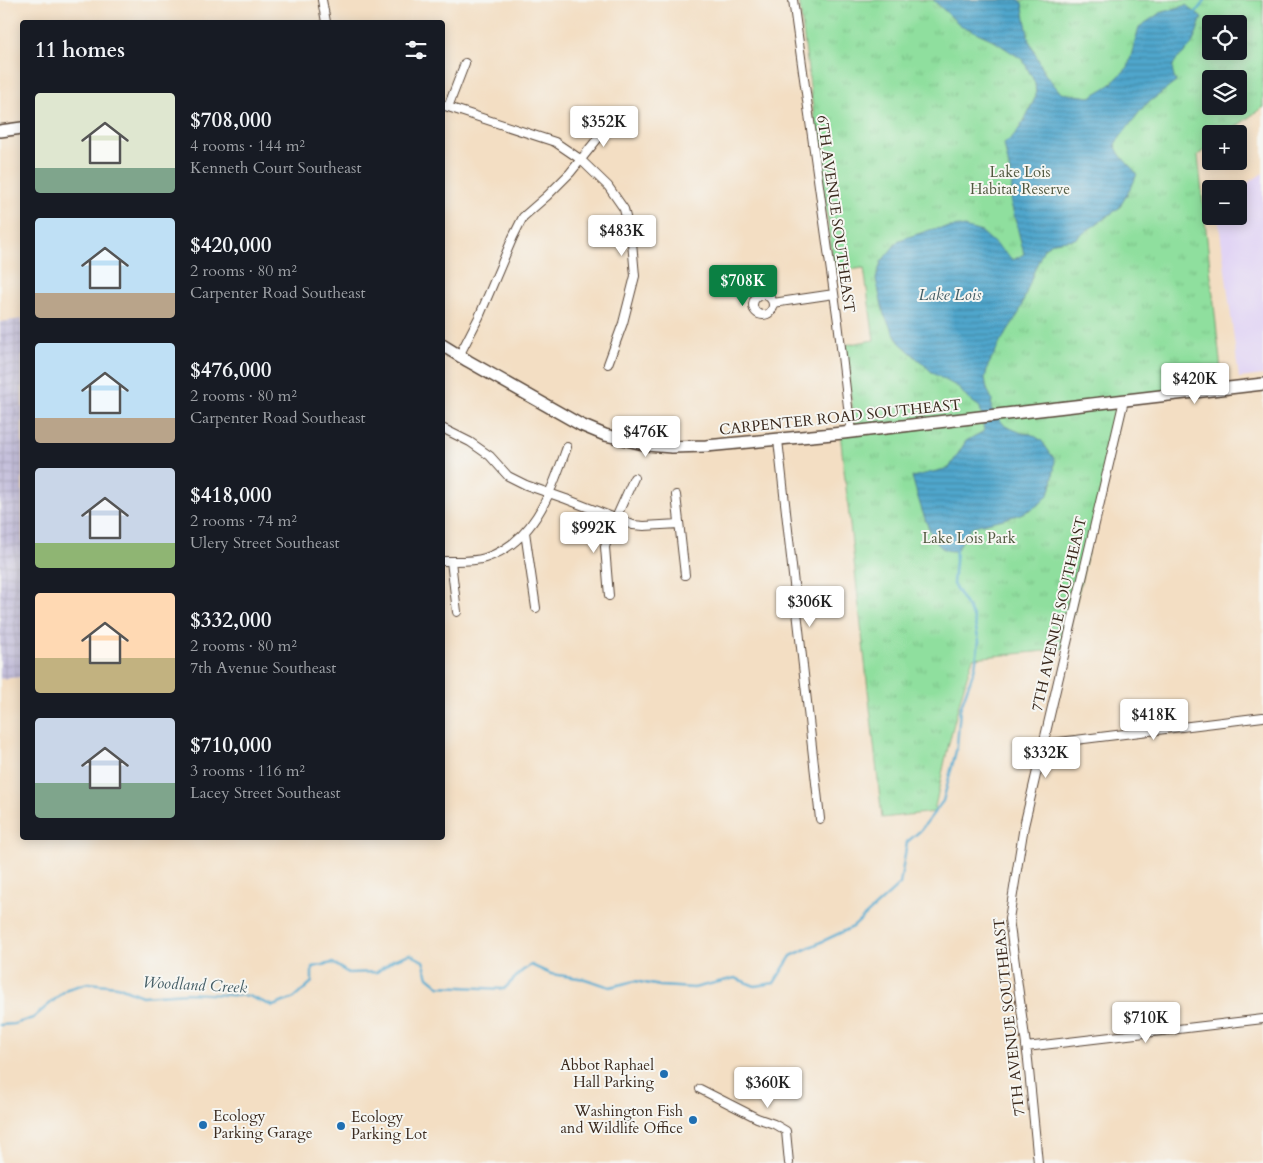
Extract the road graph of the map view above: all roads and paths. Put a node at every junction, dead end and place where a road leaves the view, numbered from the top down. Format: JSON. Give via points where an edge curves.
{"nodes":[{"id":1,"x":322,"y":0,"type":"edge"},
{"id":2,"x":793,"y":0,"type":"edge"},
{"id":3,"x":326,"y":20,"type":"edge"},
{"id":4,"x":465,"y":63,"type":"dead end"},
{"id":5,"x":445,"y":106,"type":"edge"},
{"id":6,"x":611,"y":122,"type":"dead end"},
{"id":7,"x":20,"y":128,"type":"edge"},
{"id":8,"x":0,"y":131,"type":"edge"},
{"id":9,"x":580,"y":159,"type":"junction"},
{"id":10,"x":834,"y":294,"type":"junction"},
{"id":11,"x":773,"y":303,"type":"dead end"},
{"id":12,"x":445,"y":346,"type":"edge"},
{"id":13,"x":459,"y":356,"type":"junction"},
{"id":14,"x":608,"y":364,"type":"dead end"},
{"id":15,"x":1263,"y":384,"type":"edge"},
{"id":16,"x":1124,"y":400,"type":"junction"},
{"id":17,"x":445,"y":430,"type":"edge"},
{"id":18,"x":852,"y":432,"type":"junction"},
{"id":19,"x":778,"y":440,"type":"junction"},
{"id":20,"x":567,"y":447,"type":"dead end"},
{"id":21,"x":634,"y":478,"type":"dead end"},
{"id":22,"x":550,"y":493,"type":"junction"},
{"id":23,"x":676,"y":495,"type":"dead end"},
{"id":24,"x":616,"y":518,"type":"junction"},
{"id":25,"x":679,"y":524,"type":"junction"},
{"id":26,"x":525,"y":532,"type":"junction"},
{"id":27,"x":447,"y":561,"type":"edge"},
{"id":28,"x":685,"y":575,"type":"dead end"},
{"id":29,"x":609,"y":596,"type":"dead end"},
{"id":30,"x":536,"y":608,"type":"dead end"},
{"id":31,"x":457,"y":612,"type":"dead end"},
{"id":32,"x":1263,"y":717,"type":"edge"},
{"id":33,"x":1043,"y":744,"type":"junction"},
{"id":34,"x":820,"y":820,"type":"dead end"},
{"id":35,"x":1263,"y":1019,"type":"edge"},
{"id":36,"x":1026,"y":1047,"type":"junction"},
{"id":37,"x":700,"y":1089,"type":"dead end"},
{"id":38,"x":789,"y":1163,"type":"edge"},
{"id":39,"x":1038,"y":1163,"type":"edge"}],
"edges":[{"from":1,"to":3,"type":"street"},
{"from":2,"to":10,"type":"street","name":"6TH AVENUE SOUTHEAST"},
{"from":4,"to":5,"type":"street"},
{"from":5,"to":9,"type":"street","via":[[555,142]]},
{"from":6,"to":9,"type":"street"},
{"from":7,"to":8,"type":"main road"},
{"from":9,"to":13,"type":"street","via":[[570,173],[523,217]]},
{"from":9,"to":14,"type":"street","via":[[608,186],[624,209],[632,242],[635,276]]},
{"from":10,"to":11,"type":"street"},
{"from":10,"to":18,"type":"street","name":"6TH AVENUE SOUTHEAST"},
{"from":12,"to":13,"type":"main road","name":"CARPENTER ROAD SOUTHEAST"},
{"from":13,"to":19,"type":"main road","name":"CARPENTER ROAD SOUTHEAST","via":[[572,420],[605,435],[672,447]]},
{"from":15,"to":16,"type":"main road","name":"CARPENTER ROAD SOUTHEAST"},
{"from":16,"to":18,"type":"main road","name":"CARPENTER ROAD SOUTHEAST"},
{"from":16,"to":33,"type":"street","name":"7TH AVENUE SOUTHEAST"},
{"from":17,"to":22,"type":"street","via":[[490,456],[508,476]]},
{"from":18,"to":19,"type":"main road","name":"CARPENTER ROAD SOUTHEAST"},
{"from":19,"to":34,"type":"street"},
{"from":20,"to":22,"type":"street"},
{"from":21,"to":24,"type":"street"},
{"from":22,"to":24,"type":"street"},
{"from":22,"to":26,"type":"street"},
{"from":23,"to":25,"type":"street"},
{"from":24,"to":25,"type":"street","via":[[638,526]]},
{"from":24,"to":29,"type":"street","via":[[605,547]]},
{"from":25,"to":28,"type":"street"},
{"from":26,"to":27,"type":"street","via":[[509,547],[484,558]]},
{"from":26,"to":30,"type":"street"},
{"from":27,"to":31,"type":"street"},
{"from":32,"to":33,"type":"street"},
{"from":33,"to":36,"type":"street","name":"7TH AVENUE SOUTHEAST","via":[[1024,826],[1010,919]]},
{"from":35,"to":36,"type":"street"},
{"from":36,"to":39,"type":"street","name":"7TH AVENUE SOUTHEAST"},
{"from":37,"to":38,"type":"street","via":[[786,1131]]}]}
